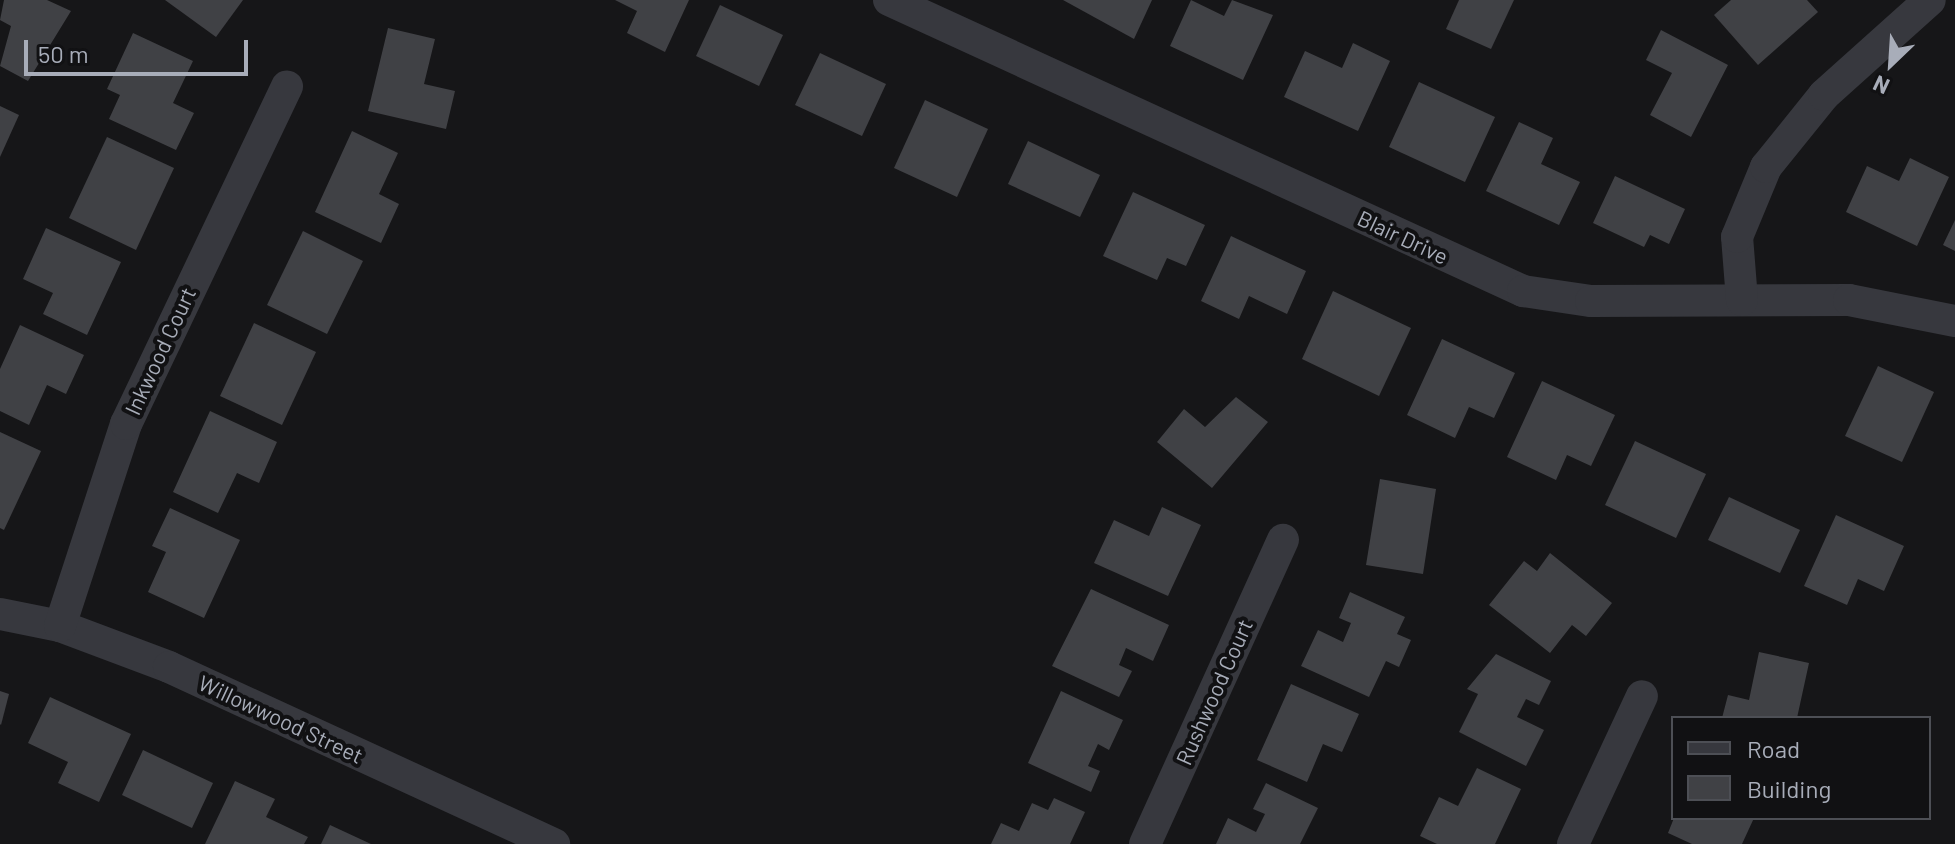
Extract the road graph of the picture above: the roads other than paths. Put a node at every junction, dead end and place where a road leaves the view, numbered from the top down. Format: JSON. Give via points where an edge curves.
{"nodes":[{"id":1,"x":889,"y":0,"type":"edge"},
{"id":2,"x":1930,"y":0,"type":"edge"},
{"id":3,"x":287,"y":86,"type":"dead end"},
{"id":4,"x":1742,"y":300,"type":"junction"},
{"id":5,"x":1955,"y":321,"type":"edge"},
{"id":6,"x":1283,"y":540,"type":"dead end"},
{"id":7,"x":0,"y":614,"type":"edge"},
{"id":8,"x":60,"y":626,"type":"junction"},
{"id":9,"x":1642,"y":696,"type":"dead end"},
{"id":10,"x":554,"y":844,"type":"edge"},
{"id":11,"x":1145,"y":844,"type":"edge"},
{"id":12,"x":1573,"y":844,"type":"edge"}],
"edges":[{"from":1,"to":4,"type":"street","name":"Blair Drive","via":[[1523,291],[1591,301]]},
{"from":2,"to":4,"type":"street","via":[[1824,95],[1766,167],[1737,237]]},
{"from":3,"to":8,"type":"street","name":"Inkwood Court","via":[[126,424]]},
{"from":4,"to":5,"type":"street","name":"Blair Drive","via":[[1849,300]]},
{"from":6,"to":11,"type":"street","name":"Rushwood Court"},
{"from":7,"to":8,"type":"street","name":"Willowwood Street"},
{"from":8,"to":10,"type":"street","name":"Willowwood Street","via":[[169,667]]},
{"from":9,"to":12,"type":"street"}]}
